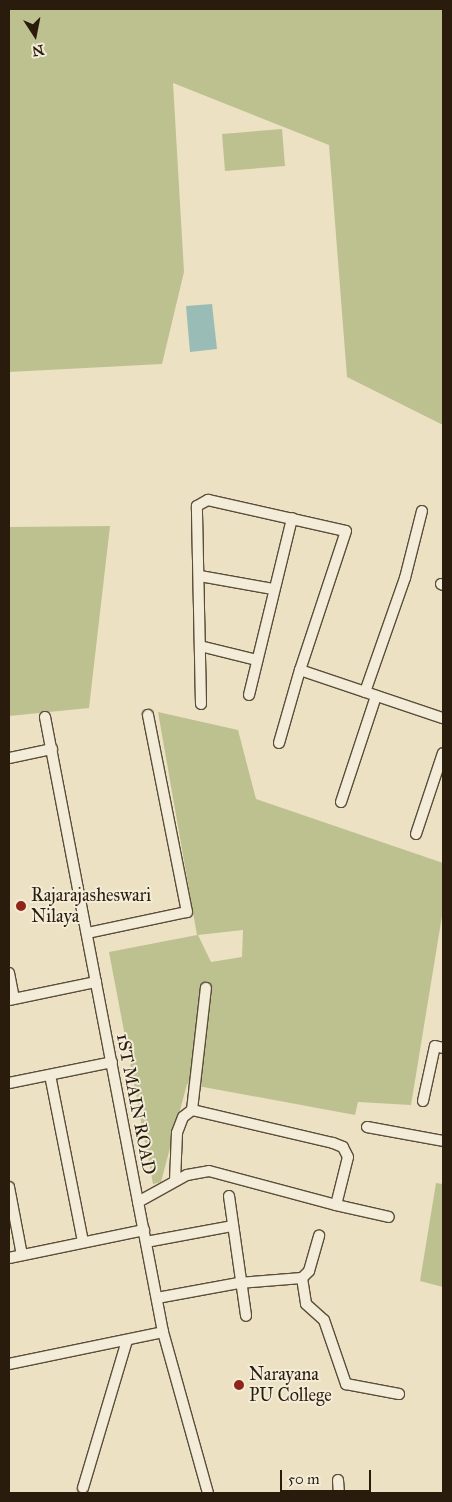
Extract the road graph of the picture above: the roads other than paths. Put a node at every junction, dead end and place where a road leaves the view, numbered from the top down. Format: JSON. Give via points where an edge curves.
{"nodes":[{"id":1,"x":422,"y":511,"type":"dead end"},
{"id":2,"x":292,"y":518,"type":"junction"},
{"id":3,"x":200,"y":576,"type":"junction"},
{"id":4,"x":273,"y":589,"type":"junction"},
{"id":5,"x":200,"y":646,"type":"junction"},
{"id":6,"x":257,"y":660,"type":"junction"},
{"id":7,"x":300,"y":670,"type":"junction"},
{"id":8,"x":365,"y":692,"type":"junction"},
{"id":9,"x":248,"y":695,"type":"dead end"},
{"id":10,"x":376,"y":696,"type":"junction"},
{"id":11,"x":201,"y":704,"type":"dead end"},
{"id":12,"x":148,"y":715,"type":"dead end"},
{"id":13,"x":45,"y":717,"type":"dead end"},
{"id":14,"x":443,"y":718,"type":"edge"},
{"id":15,"x":279,"y":743,"type":"dead end"},
{"id":16,"x":52,"y":749,"type":"junction"},
{"id":17,"x":443,"y":753,"type":"edge"},
{"id":18,"x":9,"y":758,"type":"edge"},
{"id":19,"x":341,"y":802,"type":"dead end"},
{"id":20,"x":416,"y":834,"type":"dead end"},
{"id":21,"x":87,"y":933,"type":"junction"},
{"id":22,"x":9,"y":973,"type":"edge"},
{"id":23,"x":96,"y":982,"type":"junction"},
{"id":24,"x":206,"y":988,"type":"dead end"},
{"id":25,"x":11,"y":999,"type":"edge"},
{"id":26,"x":443,"y":1048,"type":"edge"},
{"id":27,"x":112,"y":1062,"type":"junction"},
{"id":28,"x":50,"y":1075,"type":"junction"},
{"id":29,"x":9,"y":1083,"type":"edge"},
{"id":30,"x":423,"y":1101,"type":"dead end"},
{"id":31,"x":192,"y":1110,"type":"junction"},
{"id":32,"x":367,"y":1126,"type":"dead end"},
{"id":33,"x":443,"y":1141,"type":"edge"},
{"id":34,"x":175,"y":1181,"type":"junction"},
{"id":35,"x":9,"y":1187,"type":"edge"},
{"id":36,"x":229,"y":1196,"type":"dead end"},
{"id":37,"x":138,"y":1202,"type":"junction"},
{"id":38,"x":336,"y":1205,"type":"junction"},
{"id":39,"x":389,"y":1217,"type":"dead end"},
{"id":40,"x":232,"y":1226,"type":"junction"},
{"id":41,"x":144,"y":1230,"type":"junction"},
{"id":42,"x":319,"y":1235,"type":"dead end"},
{"id":43,"x":83,"y":1242,"type":"junction"},
{"id":44,"x":146,"y":1242,"type":"junction"},
{"id":45,"x":22,"y":1255,"type":"junction"},
{"id":46,"x":9,"y":1258,"type":"edge"},
{"id":47,"x":302,"y":1278,"type":"junction"},
{"id":48,"x":239,"y":1283,"type":"junction"},
{"id":49,"x":157,"y":1298,"type":"junction"},
{"id":50,"x":246,"y":1316,"type":"dead end"},
{"id":51,"x":163,"y":1332,"type":"junction"},
{"id":52,"x":127,"y":1340,"type":"junction"},
{"id":53,"x":9,"y":1364,"type":"edge"},
{"id":54,"x":399,"y":1394,"type":"dead end"},
{"id":55,"x":338,"y":1480,"type":"dead end"},
{"id":56,"x":83,"y":1488,"type":"dead end"},
{"id":57,"x":208,"y":1493,"type":"edge"},
{"id":58,"x":339,"y":1493,"type":"edge"}],
"edges":[{"from":1,"to":8,"type":"street","via":[[405,578]]},
{"from":2,"to":3,"type":"street","via":[[199,502]]},
{"from":2,"to":4,"type":"street"},
{"from":2,"to":7,"type":"street","via":[[346,531]]},
{"from":3,"to":4,"type":"street"},
{"from":3,"to":5,"type":"street"},
{"from":4,"to":6,"type":"street"},
{"from":5,"to":6,"type":"street"},
{"from":5,"to":11,"type":"street"},
{"from":6,"to":9,"type":"street"},
{"from":7,"to":8,"type":"street"},
{"from":7,"to":15,"type":"street"},
{"from":8,"to":10,"type":"street"},
{"from":10,"to":14,"type":"street"},
{"from":10,"to":19,"type":"street"},
{"from":12,"to":21,"type":"street","via":[[187,912]]},
{"from":13,"to":16,"type":"street","name":"1ST MAIN ROAD"},
{"from":16,"to":18,"type":"street"},
{"from":16,"to":21,"type":"street","name":"1ST MAIN ROAD"},
{"from":17,"to":20,"type":"street"},
{"from":21,"to":23,"type":"street","name":"1ST MAIN ROAD"},
{"from":22,"to":25,"type":"street"},
{"from":23,"to":25,"type":"street"},
{"from":23,"to":27,"type":"street","name":"1ST MAIN ROAD"},
{"from":24,"to":31,"type":"street"},
{"from":26,"to":30,"type":"street","via":[[435,1046]]},
{"from":27,"to":28,"type":"street"},
{"from":27,"to":37,"type":"street","name":"1ST MAIN ROAD"},
{"from":28,"to":29,"type":"street"},
{"from":28,"to":43,"type":"street"},
{"from":31,"to":34,"type":"street","via":[[183,1117],[177,1133]]},
{"from":31,"to":38,"type":"street","via":[[344,1147],[349,1160]]},
{"from":32,"to":33,"type":"street"},
{"from":34,"to":37,"type":"street"},
{"from":34,"to":38,"type":"street","via":[[209,1171]]},
{"from":35,"to":45,"type":"street"},
{"from":36,"to":40,"type":"street"},
{"from":37,"to":41,"type":"street","name":"1ST MAIN ROAD"},
{"from":38,"to":39,"type":"street"},
{"from":40,"to":44,"type":"street"},
{"from":40,"to":48,"type":"street"},
{"from":41,"to":43,"type":"street"},
{"from":41,"to":44,"type":"street","name":"1ST MAIN ROAD"},
{"from":42,"to":47,"type":"street","via":[[309,1271]]},
{"from":43,"to":45,"type":"street"},
{"from":44,"to":49,"type":"street","name":"1ST MAIN ROAD"},
{"from":45,"to":46,"type":"street"},
{"from":47,"to":48,"type":"street"},
{"from":47,"to":54,"type":"street","via":[[306,1304],[324,1320],[346,1384]]},
{"from":48,"to":49,"type":"street"},
{"from":48,"to":50,"type":"street"},
{"from":49,"to":51,"type":"street","name":"1ST MAIN ROAD"},
{"from":51,"to":52,"type":"street"},
{"from":51,"to":57,"type":"street","name":"1ST MAIN ROAD"},
{"from":52,"to":53,"type":"street"},
{"from":52,"to":56,"type":"street"},
{"from":55,"to":58,"type":"street"}]}
